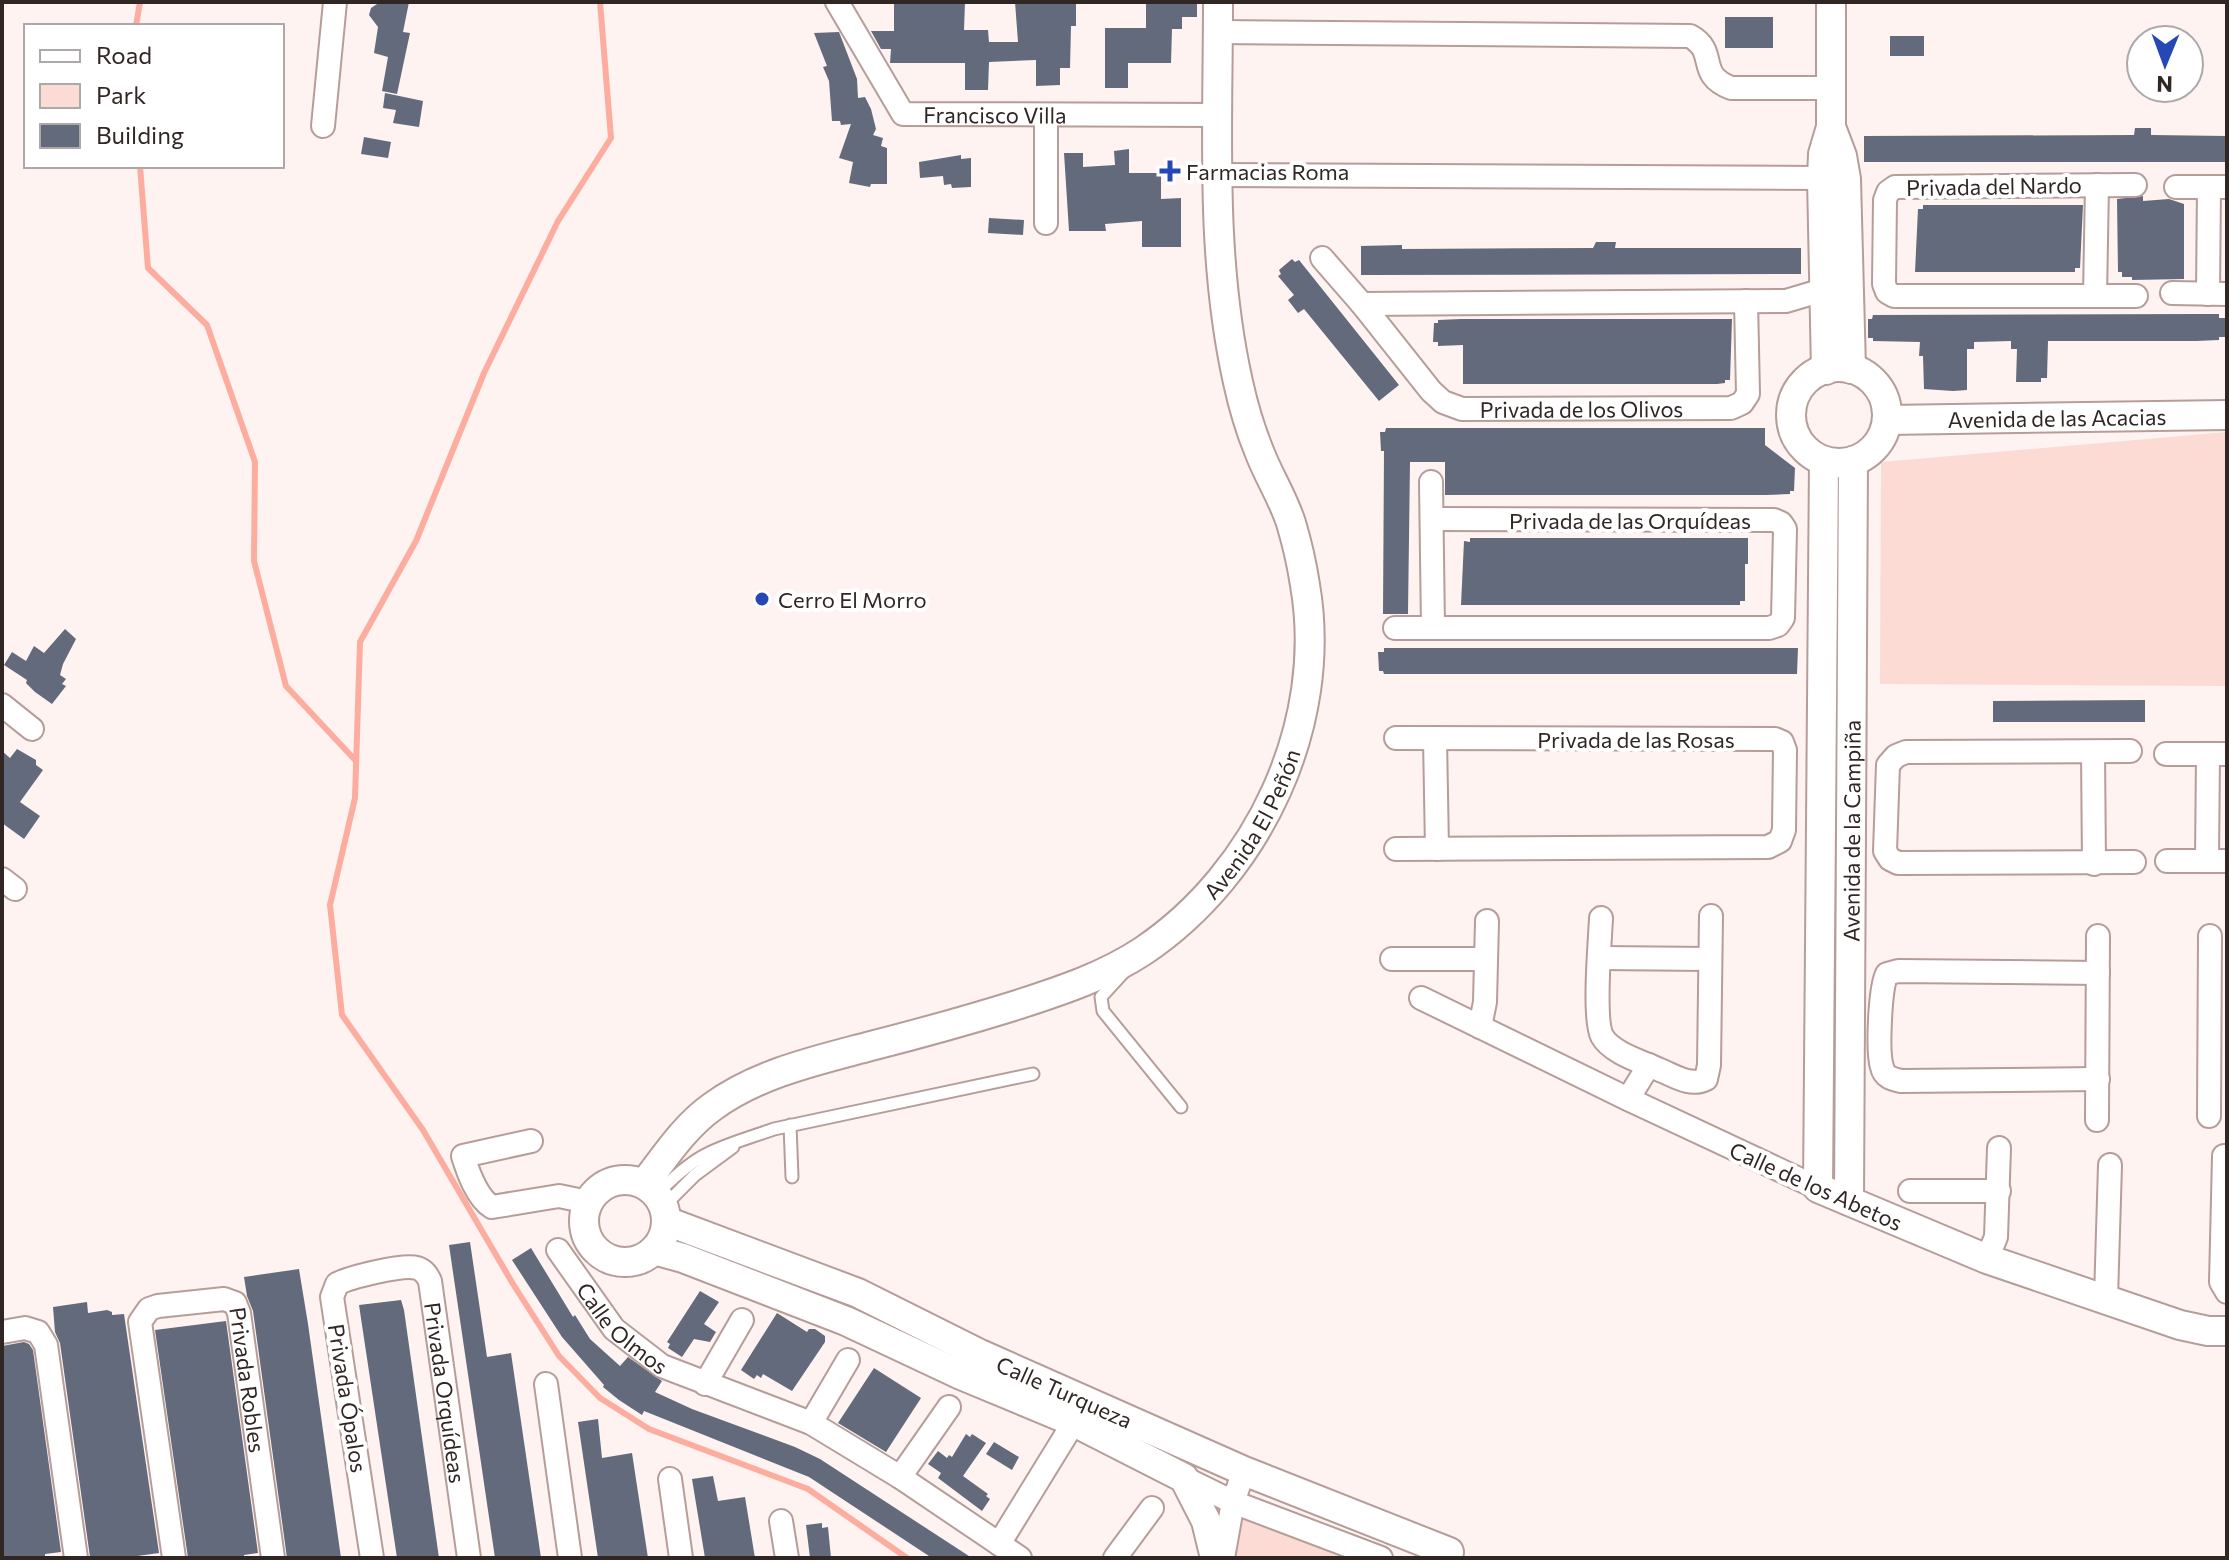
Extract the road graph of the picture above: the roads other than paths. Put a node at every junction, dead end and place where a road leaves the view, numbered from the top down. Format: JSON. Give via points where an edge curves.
{"nodes":[{"id":1,"x":335,"y":2,"type":"edge"},
{"id":2,"x":837,"y":2,"type":"edge"},
{"id":3,"x":1218,"y":2,"type":"edge"},
{"id":4,"x":1831,"y":2,"type":"edge"},
{"id":5,"x":1218,"y":32,"type":"junction"},
{"id":6,"x":1830,"y":88,"type":"junction"},
{"id":7,"x":1216,"y":115,"type":"junction"},
{"id":8,"x":1046,"y":116,"type":"junction"},
{"id":9,"x":323,"y":126,"type":"dead end"},
{"id":10,"x":1831,"y":127,"type":"junction"},
{"id":11,"x":1216,"y":175,"type":"junction"},
{"id":12,"x":1822,"y":178,"type":"junction"},
{"id":13,"x":2097,"y":185,"type":"junction"},
{"id":14,"x":2135,"y":185,"type":"dead end"},
{"id":15,"x":2176,"y":187,"type":"dead end"},
{"id":16,"x":2218,"y":187,"type":"edge"},
{"id":17,"x":1834,"y":212,"type":"junction"},
{"id":18,"x":1046,"y":223,"type":"dead end"},
{"id":19,"x":1322,"y":258,"type":"dead end"},
{"id":20,"x":1861,"y":261,"type":"junction"},
{"id":21,"x":2172,"y":293,"type":"dead end"},
{"id":22,"x":2218,"y":294,"type":"edge"},
{"id":23,"x":2095,"y":296,"type":"junction"},
{"id":24,"x":2136,"y":296,"type":"dead end"},
{"id":25,"x":1746,"y":301,"type":"junction"},
{"id":26,"x":1824,"y":301,"type":"junction"},
{"id":27,"x":1362,"y":304,"type":"junction"},
{"id":28,"x":1838,"y":369,"type":"junction"},
{"id":29,"x":2227,"y":415,"type":"edge"},
{"id":30,"x":1887,"y":420,"type":"junction"},
{"id":31,"x":1824,"y":461,"type":"junction"},
{"id":32,"x":1853,"y":461,"type":"junction"},
{"id":33,"x":1431,"y":482,"type":"dead end"},
{"id":34,"x":1432,"y":519,"type":"junction"},
{"id":35,"x":1823,"y":573,"type":"junction"},
{"id":36,"x":1785,"y":575,"type":"junction"},
{"id":37,"x":1395,"y":628,"type":"dead end"},
{"id":38,"x":1433,"y":628,"type":"junction"},
{"id":39,"x":1822,"y":691,"type":"junction"},
{"id":40,"x":1851,"y":691,"type":"junction"},
{"id":41,"x":2,"y":705,"type":"edge"},
{"id":42,"x":32,"y":729,"type":"dead end"},
{"id":43,"x":1396,"y":738,"type":"dead end"},
{"id":44,"x":1435,"y":738,"type":"junction"},
{"id":45,"x":2130,"y":751,"type":"dead end"},
{"id":46,"x":2093,"y":752,"type":"junction"},
{"id":47,"x":2166,"y":754,"type":"dead end"},
{"id":48,"x":2218,"y":754,"type":"edge"},
{"id":49,"x":1785,"y":795,"type":"junction"},
{"id":50,"x":1821,"y":795,"type":"junction"},
{"id":51,"x":1851,"y":803,"type":"junction"},
{"id":52,"x":1887,"y":809,"type":"junction"},
{"id":53,"x":1396,"y":849,"type":"dead end"},
{"id":54,"x":1437,"y":849,"type":"junction"},
{"id":55,"x":2167,"y":861,"type":"dead end"},
{"id":56,"x":2217,"y":861,"type":"edge"},
{"id":57,"x":2134,"y":862,"type":"dead end"},
{"id":58,"x":2094,"y":864,"type":"junction"},
{"id":59,"x":1711,"y":916,"type":"dead end"},
{"id":60,"x":1601,"y":918,"type":"dead end"},
{"id":61,"x":1487,"y":921,"type":"dead end"},
{"id":62,"x":2098,"y":936,"type":"dead end"},
{"id":63,"x":2210,"y":936,"type":"dead end"},
{"id":64,"x":1145,"y":949,"type":"junction"},
{"id":65,"x":1600,"y":958,"type":"junction"},
{"id":66,"x":1392,"y":959,"type":"dead end"},
{"id":67,"x":1486,"y":959,"type":"junction"},
{"id":68,"x":1709,"y":959,"type":"junction"},
{"id":69,"x":2098,"y":973,"type":"junction"},
{"id":70,"x":2218,"y":973,"type":"edge"},
{"id":71,"x":1421,"y":998,"type":"dead end"},
{"id":72,"x":1881,"y":1024,"type":"junction"},
{"id":73,"x":1850,"y":1026,"type":"junction"},
{"id":74,"x":1480,"y":1027,"type":"junction"},
{"id":75,"x":1649,"y":1065,"type":"junction"},
{"id":76,"x":1033,"y":1074,"type":"dead end"},
{"id":77,"x":2098,"y":1079,"type":"junction"},
{"id":78,"x":2219,"y":1081,"type":"edge"},
{"id":79,"x":1628,"y":1099,"type":"junction"},
{"id":80,"x":1181,"y":1107,"type":"dead end"},
{"id":81,"x":2209,"y":1116,"type":"dead end"},
{"id":82,"x":2097,"y":1120,"type":"dead end"},
{"id":83,"x":790,"y":1125,"type":"junction"},
{"id":84,"x":531,"y":1141,"type":"dead end"},
{"id":85,"x":1999,"y":1148,"type":"dead end"},
{"id":86,"x":2224,"y":1156,"type":"dead end"},
{"id":87,"x":2110,"y":1165,"type":"dead end"},
{"id":88,"x":792,"y":1177,"type":"dead end"},
{"id":89,"x":1818,"y":1188,"type":"junction"},
{"id":90,"x":2225,"y":1190,"type":"edge"},
{"id":91,"x":1910,"y":1191,"type":"dead end"},
{"id":92,"x":1999,"y":1191,"type":"junction"},
{"id":93,"x":658,"y":1201,"type":"junction"},
{"id":94,"x":1849,"y":1201,"type":"junction"},
{"id":95,"x":588,"y":1202,"type":"junction"},
{"id":96,"x":558,"y":1250,"type":"dead end"},
{"id":97,"x":654,"y":1250,"type":"junction"},
{"id":98,"x":1987,"y":1259,"type":"junction"},
{"id":99,"x":382,"y":1272,"type":"joint"},
{"id":100,"x":2227,"y":1292,"type":"edge"},
{"id":101,"x":2106,"y":1298,"type":"junction"},
{"id":102,"x":742,"y":1320,"type":"dead end"},
{"id":103,"x":2227,"y":1331,"type":"edge"},
{"id":104,"x":2,"y":1332,"type":"edge"},
{"id":105,"x":848,"y":1360,"type":"dead end"},
{"id":106,"x":546,"y":1384,"type":"dead end"},
{"id":107,"x":705,"y":1384,"type":"junction"},
{"id":108,"x":949,"y":1407,"type":"dead end"},
{"id":109,"x":1074,"y":1422,"type":"junction"},
{"id":110,"x":811,"y":1423,"type":"junction"},
{"id":111,"x":1244,"y":1471,"type":"junction"},
{"id":112,"x":900,"y":1477,"type":"junction"},
{"id":113,"x":1184,"y":1478,"type":"junction"},
{"id":114,"x":670,"y":1479,"type":"dead end"},
{"id":115,"x":1233,"y":1502,"type":"junction"},
{"id":116,"x":1152,"y":1508,"type":"dead end"},
{"id":117,"x":781,"y":1521,"type":"dead end"},
{"id":118,"x":999,"y":1544,"type":"junction"},
{"id":119,"x":1454,"y":1556,"type":"edge"},
{"id":120,"x":76,"y":1558,"type":"edge"},
{"id":121,"x":174,"y":1558,"type":"edge"},
{"id":122,"x":273,"y":1558,"type":"edge"},
{"id":123,"x":372,"y":1558,"type":"edge"},
{"id":124,"x":469,"y":1558,"type":"edge"},
{"id":125,"x":570,"y":1558,"type":"edge"},
{"id":126,"x":681,"y":1558,"type":"edge"},
{"id":127,"x":787,"y":1558,"type":"edge"},
{"id":128,"x":1020,"y":1558,"type":"edge"},
{"id":129,"x":1115,"y":1558,"type":"edge"},
{"id":130,"x":1215,"y":1558,"type":"edge"},
{"id":131,"x":1223,"y":1558,"type":"edge"},
{"id":132,"x":1381,"y":1558,"type":"edge"}],
"edges":[{"from":1,"to":9,"type":"street"},
{"from":2,"to":8,"type":"street","name":"Francisco Villa","via":[[903,114]]},
{"from":3,"to":5,"type":"street","name":"Avenida El Peñón"},
{"from":4,"to":6,"type":"street"},
{"from":5,"to":6,"type":"street","via":[[1690,36],[1705,49],[1709,73],[1731,88]]},
{"from":5,"to":7,"type":"street","name":"Avenida El Peñón"},
{"from":6,"to":10,"type":"street"},
{"from":7,"to":8,"type":"street","name":"Francisco Villa"},
{"from":7,"to":11,"type":"street","name":"Avenida El Peñón"},
{"from":8,"to":18,"type":"street"},
{"from":10,"to":12,"type":"street"},
{"from":10,"to":17,"type":"street","via":[[1846,179]]},
{"from":11,"to":12,"type":"street"},
{"from":11,"to":64,"type":"street","name":"Avenida El Peñón","via":[[1238,382],[1257,448],[1290,521],[1305,586],[1311,647],[1291,756],[1265,816],[1229,869],[1186,916]]},
{"from":12,"to":17,"type":"street"},
{"from":13,"to":14,"type":"street","name":"Privada del Nardo"},
{"from":13,"to":20,"type":"street","name":"Privada del Nardo","via":[[1895,187],[1888,192]]},
{"from":13,"to":23,"type":"street","name":"Privada del Nardo"},
{"from":15,"to":16,"type":"street"},
{"from":16,"to":22,"type":"street"},
{"from":17,"to":20,"type":"street"},
{"from":19,"to":27,"type":"street","name":"Privada de los Olivos"},
{"from":20,"to":23,"type":"street","via":[[1894,296]]},
{"from":20,"to":26,"type":"street"},
{"from":20,"to":28,"type":"street"},
{"from":21,"to":22,"type":"street"},
{"from":23,"to":24,"type":"street"},
{"from":25,"to":26,"type":"street"},
{"from":25,"to":27,"type":"street"},
{"from":25,"to":27,"type":"street","name":"Privada de los Olivos","via":[[1748,394],[1731,408],[1462,409],[1431,391]]},
{"from":26,"to":28,"type":"street"},
{"from":28,"to":30,"type":"street","via":[[1866,376],[1878,388]]},
{"from":28,"to":31,"type":"street","via":[[1805,382],[1791,415],[1796,438]]},
{"from":29,"to":30,"type":"street","name":"Avenida de las Acacias"},
{"from":30,"to":32,"type":"street","via":[[1876,446]]},
{"from":31,"to":32,"type":"street"},
{"from":31,"to":35,"type":"street","name":"Avenida de la Campiña"},
{"from":32,"to":40,"type":"street","name":"Avenida de la Campiña"},
{"from":33,"to":34,"type":"street"},
{"from":34,"to":36,"type":"street","name":"Privada de las Orquídeas","via":[[1774,520],[1785,529]]},
{"from":34,"to":38,"type":"street"},
{"from":35,"to":36,"type":"street"},
{"from":35,"to":39,"type":"street","name":"Avenida de la Campiña"},
{"from":36,"to":38,"type":"street","name":"Privada de las Orquídeas","via":[[1783,618],[1769,628]]},
{"from":37,"to":38,"type":"street","name":"Privada de las Orquídeas"},
{"from":39,"to":40,"type":"street"},
{"from":39,"to":50,"type":"street","name":"Avenida de la Campiña"},
{"from":40,"to":51,"type":"street","name":"Avenida de la Campiña"},
{"from":41,"to":42,"type":"street"},
{"from":43,"to":44,"type":"street","name":"Privada de las Rosas"},
{"from":44,"to":49,"type":"street","name":"Privada de las Rosas","via":[[1775,739],[1785,750]]},
{"from":44,"to":54,"type":"street"},
{"from":45,"to":46,"type":"street"},
{"from":46,"to":52,"type":"street","via":[[1906,752],[1888,765]]},
{"from":46,"to":58,"type":"street"},
{"from":47,"to":48,"type":"street"},
{"from":48,"to":56,"type":"street"},
{"from":49,"to":50,"type":"street"},
{"from":49,"to":54,"type":"street","name":"Privada de las Rosas","via":[[1784,830],[1780,841],[1768,847]]},
{"from":50,"to":89,"type":"street","name":"Avenida de la Campiña"},
{"from":51,"to":52,"type":"street"},
{"from":51,"to":73,"type":"street","name":"Avenida de la Campiña"},
{"from":52,"to":58,"type":"street","via":[[1885,851],[1898,863]]},
{"from":53,"to":54,"type":"street","name":"Privada de las Rosas"},
{"from":55,"to":56,"type":"street"},
{"from":57,"to":58,"type":"street"},
{"from":59,"to":68,"type":"street"},
{"from":60,"to":65,"type":"street"},
{"from":61,"to":67,"type":"street"},
{"from":62,"to":69,"type":"street"},
{"from":63,"to":70,"type":"street"},
{"from":64,"to":80,"type":"lane","via":[[1101,997],[1103,1011]]},
{"from":64,"to":93,"type":"street","name":"Avenida El Peñón","via":[[1084,983],[759,1080],[688,1126]]},
{"from":65,"to":68,"type":"street"},
{"from":65,"to":75,"type":"street","via":[[1602,1037]]},
{"from":66,"to":67,"type":"street"},
{"from":67,"to":74,"type":"street"},
{"from":68,"to":75,"type":"street","via":[[1706,1079],[1689,1083]]},
{"from":69,"to":72,"type":"street","via":[[1898,971],[1887,974],[1882,983]]},
{"from":69,"to":77,"type":"street"},
{"from":70,"to":78,"type":"street"},
{"from":71,"to":74,"type":"street","name":"Calle de los Abetos"},
{"from":72,"to":73,"type":"street"},
{"from":72,"to":77,"type":"street","via":[[1882,1069],[1889,1078]]},
{"from":73,"to":94,"type":"street","name":"Avenida de la Campiña"},
{"from":74,"to":79,"type":"street","name":"Calle de los Abetos"},
{"from":75,"to":79,"type":"street"},
{"from":76,"to":83,"type":"lane"},
{"from":77,"to":82,"type":"street"},
{"from":78,"to":81,"type":"street"},
{"from":79,"to":89,"type":"street","name":"Calle de los Abetos"},
{"from":83,"to":88,"type":"lane"},
{"from":83,"to":93,"type":"lane","via":[[751,1137]]},
{"from":84,"to":95,"type":"street","via":[[463,1156],[485,1202],[492,1207],[559,1196]]},
{"from":85,"to":92,"type":"street"},
{"from":86,"to":90,"type":"street"},
{"from":87,"to":101,"type":"street"},
{"from":89,"to":94,"type":"street","name":"Calle de los Abetos"},
{"from":90,"to":100,"type":"street","via":[[2221,1282]]},
{"from":91,"to":92,"type":"street"},
{"from":92,"to":98,"type":"street","via":[[1996,1237]]},
{"from":93,"to":95,"type":"street","via":[[632,1180],[612,1181]]},
{"from":93,"to":97,"type":"street","via":[[662,1239]]},
{"from":93,"to":111,"type":"street","name":"Calle Turqueza","via":[[980,1354]]},
{"from":94,"to":98,"type":"street","name":"Calle de los Abetos"},
{"from":95,"to":97,"type":"street","via":[[584,1227],[600,1254],[625,1262]]},
{"from":96,"to":107,"type":"street","name":"Calle Olmos","via":[[614,1329],[662,1366]]},
{"from":97,"to":109,"type":"street","name":"Calle Turqueza","via":[[846,1321]]},
{"from":98,"to":101,"type":"street","name":"Calle de los Abetos"},
{"from":99,"to":123,"type":"street","name":"Privada Ópalos","via":[[350,1277],[337,1284],[332,1297]]},
{"from":99,"to":124,"type":"street","name":"Privada Orquídeas","via":[[415,1267],[430,1281]]},
{"from":101,"to":103,"type":"street","name":"Calle de los Abetos","via":[[2180,1325]]},
{"from":102,"to":107,"type":"street"},
{"from":104,"to":120,"type":"street","via":[[25,1328],[38,1332],[46,1345]]},
{"from":105,"to":110,"type":"street"},
{"from":106,"to":125,"type":"street"},
{"from":107,"to":110,"type":"street","name":"Calle Olmos"},
{"from":108,"to":112,"type":"street"},
{"from":109,"to":113,"type":"street","name":"Calle Turqueza"},
{"from":109,"to":118,"type":"street"},
{"from":110,"to":112,"type":"street","name":"Calle Olmos"},
{"from":111,"to":115,"type":"street"},
{"from":111,"to":119,"type":"street","name":"Calle Turqueza"},
{"from":112,"to":118,"type":"street","name":"Calle Olmos"},
{"from":113,"to":115,"type":"street","name":"Calle Turqueza"},
{"from":113,"to":130,"type":"street","via":[[1206,1521]]},
{"from":114,"to":126,"type":"street"},
{"from":115,"to":131,"type":"street"},
{"from":115,"to":132,"type":"street","name":"Calle Turqueza"},
{"from":116,"to":129,"type":"street"},
{"from":117,"to":127,"type":"street"},
{"from":118,"to":128,"type":"street","name":"Calle Olmos"},
{"from":121,"to":122,"type":"street","name":"Privada Robles","via":[[140,1322],[158,1306],[224,1299],[235,1303],[239,1313]]}]}
